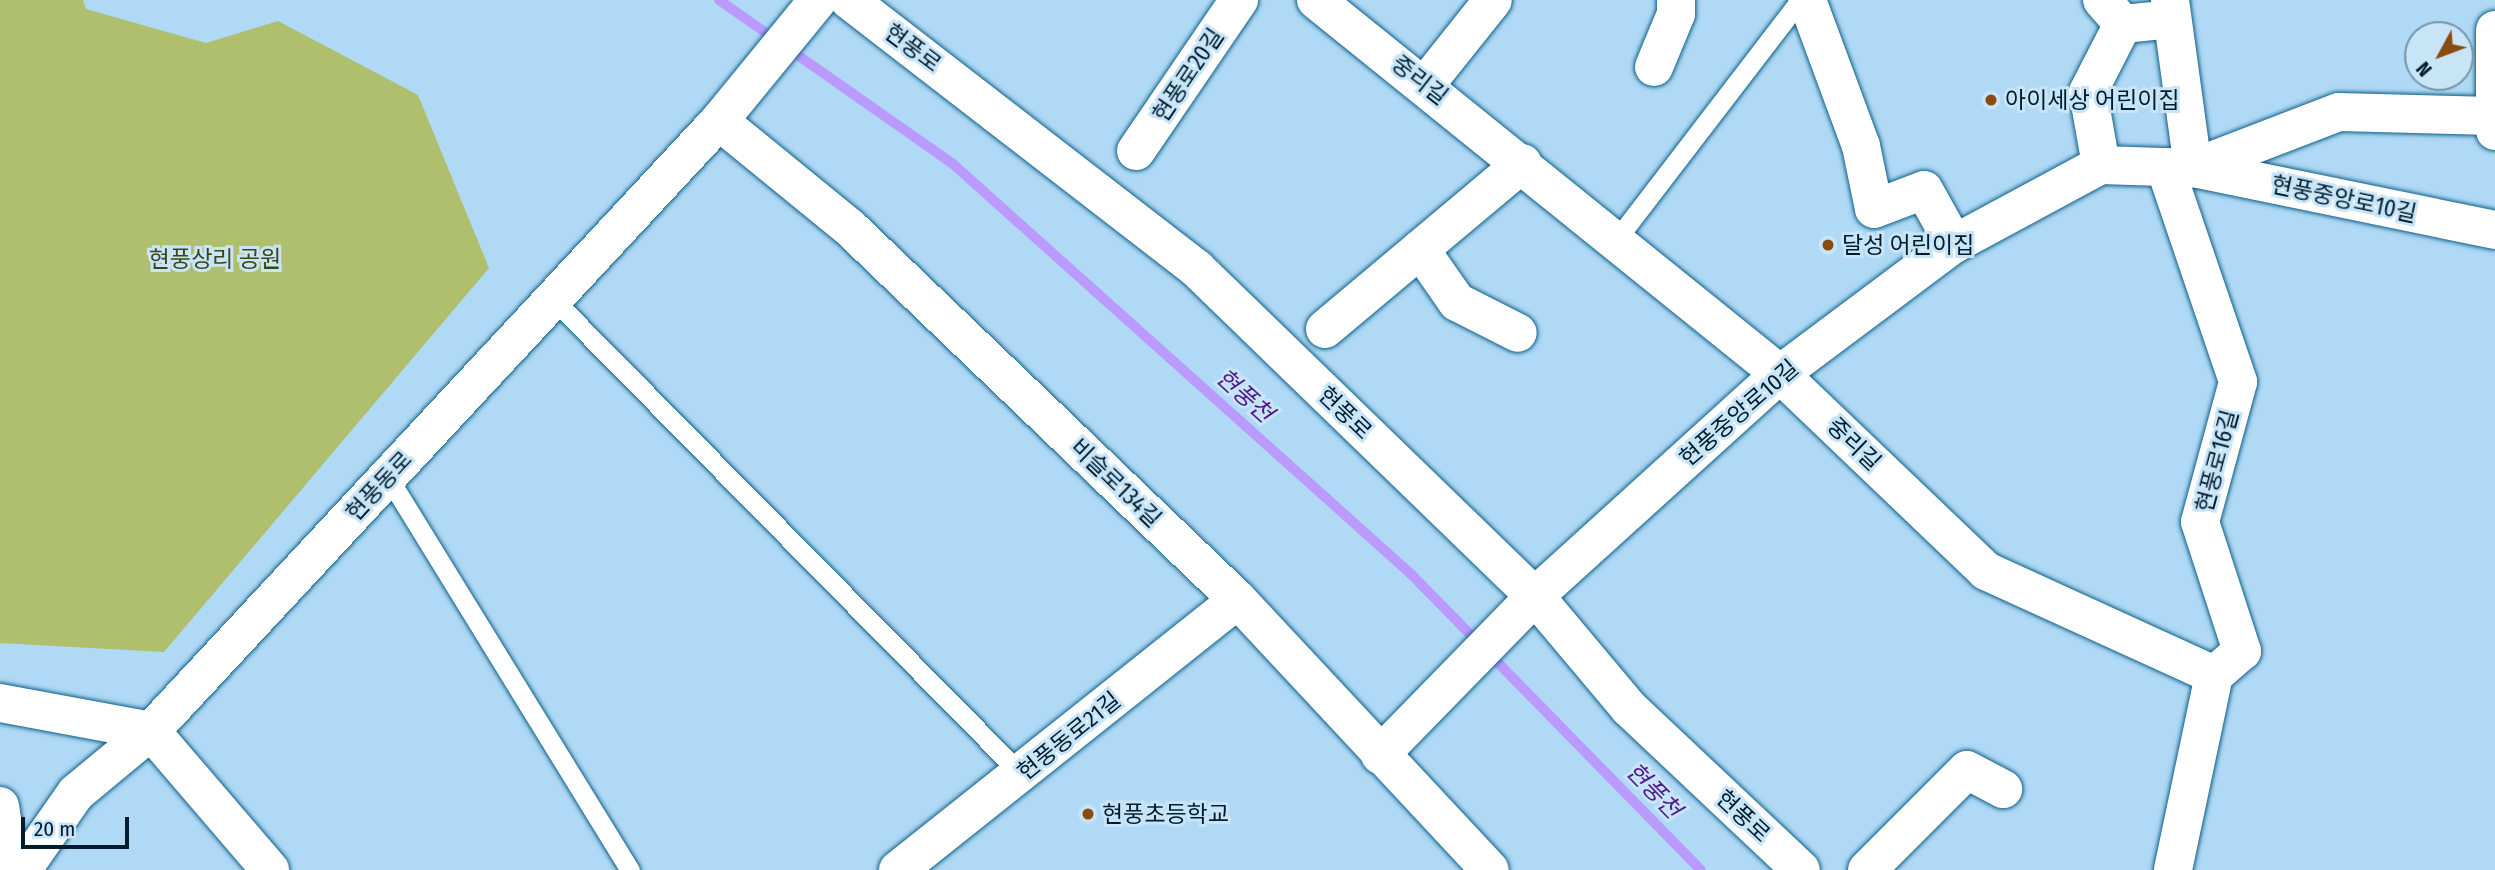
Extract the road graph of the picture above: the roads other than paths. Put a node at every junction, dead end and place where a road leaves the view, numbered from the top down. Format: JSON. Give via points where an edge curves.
{"nodes":[{"id":1,"x":849,"y":0,"type":"edge"},
{"id":2,"x":1316,"y":0,"type":"edge"},
{"id":3,"x":1493,"y":0,"type":"edge"},
{"id":4,"x":1676,"y":0,"type":"edge"},
{"id":5,"x":1800,"y":0,"type":"edge"},
{"id":6,"x":1807,"y":0,"type":"edge"},
{"id":7,"x":1224,"y":6,"type":"edge"},
{"id":8,"x":2171,"y":9,"type":"edge"},
{"id":9,"x":810,"y":10,"type":"edge"},
{"id":10,"x":2113,"y":12,"type":"edge"},
{"id":11,"x":2495,"y":30,"type":"edge"},
{"id":12,"x":1654,"y":67,"type":"dead end"},
{"id":13,"x":1426,"y":83,"type":"junction"},
{"id":14,"x":728,"y":110,"type":"junction"},
{"id":15,"x":2494,"y":123,"type":"edge"},
{"id":16,"x":1136,"y":150,"type":"dead end"},
{"id":17,"x":1523,"y":163,"type":"junction"},
{"id":18,"x":2101,"y":165,"type":"junction"},
{"id":19,"x":2179,"y":167,"type":"junction"},
{"id":20,"x":2495,"y":229,"type":"edge"},
{"id":21,"x":1616,"y":240,"type":"junction"},
{"id":22,"x":1954,"y":244,"type":"junction"},
{"id":23,"x":1420,"y":249,"type":"junction"},
{"id":24,"x":553,"y":299,"type":"junction"},
{"id":25,"x":1325,"y":329,"type":"dead end"},
{"id":26,"x":1518,"y":333,"type":"dead end"},
{"id":27,"x":1780,"y":374,"type":"junction"},
{"id":28,"x":388,"y":477,"type":"junction"},
{"id":29,"x":1535,"y":596,"type":"junction"},
{"id":30,"x":1238,"y":600,"type":"junction"},
{"id":31,"x":2214,"y":675,"type":"junction"},
{"id":32,"x":2,"y":700,"type":"edge"},
{"id":33,"x":151,"y":731,"type":"junction"},
{"id":34,"x":1380,"y":755,"type":"junction"},
{"id":35,"x":1021,"y":774,"type":"junction"},
{"id":36,"x":2003,"y":789,"type":"dead end"},
{"id":37,"x":0,"y":806,"type":"edge"},
{"id":38,"x":9,"y":870,"type":"edge"},
{"id":39,"x":22,"y":870,"type":"edge"},
{"id":40,"x":270,"y":870,"type":"edge"},
{"id":41,"x":630,"y":870,"type":"edge"},
{"id":42,"x":898,"y":870,"type":"edge"},
{"id":43,"x":1490,"y":870,"type":"edge"},
{"id":44,"x":1801,"y":870,"type":"edge"},
{"id":45,"x":1867,"y":870,"type":"edge"},
{"id":46,"x":2173,"y":870,"type":"edge"}],
"edges":[{"from":1,"to":29,"type":"street","name":"현풍로","via":[[1197,269]]},
{"from":2,"to":13,"type":"street","name":"중리길"},
{"from":3,"to":13,"type":"street"},
{"from":4,"to":12,"type":"street","via":[[1676,14]]},
{"from":5,"to":21,"type":"lane"},
{"from":6,"to":22,"type":"street","via":[[1861,146],[1874,209],[1924,190]]},
{"from":7,"to":16,"type":"street","name":"현풍로20길"},
{"from":8,"to":10,"type":"street"},
{"from":8,"to":19,"type":"street","name":"현풍로16길"},
{"from":9,"to":14,"type":"street","name":"현풍동로"},
{"from":10,"to":18,"type":"street","via":[[2088,92]]},
{"from":11,"to":15,"type":"street"},
{"from":13,"to":17,"type":"street","name":"중리길"},
{"from":14,"to":24,"type":"street","name":"현풍동로"},
{"from":14,"to":30,"type":"street","name":"비슬로134길"},
{"from":15,"to":19,"type":"street","name":"현풍중앙로10길","via":[[2339,113]]},
{"from":17,"to":21,"type":"street","name":"중리길"},
{"from":17,"to":23,"type":"street"},
{"from":18,"to":19,"type":"street","name":"현풍중앙로10길"},
{"from":18,"to":22,"type":"street","name":"현풍중앙로10길"},
{"from":19,"to":20,"type":"street","name":"현풍중앙로10길"},
{"from":19,"to":31,"type":"street","name":"현풍로16길","via":[[2238,382],[2200,522],[2242,651]]},
{"from":21,"to":27,"type":"street","name":"중리길"},
{"from":22,"to":27,"type":"street","name":"현풍중앙로10길"},
{"from":23,"to":25,"type":"street"},
{"from":23,"to":26,"type":"street","via":[[1457,302]]},
{"from":24,"to":28,"type":"street","name":"현풍동로"},
{"from":24,"to":35,"type":"lane"},
{"from":27,"to":29,"type":"street","name":"현풍중앙로10길"},
{"from":27,"to":31,"type":"street","name":"중리길","via":[[1986,571]]},
{"from":28,"to":33,"type":"street","name":"현풍동로"},
{"from":28,"to":41,"type":"lane"},
{"from":29,"to":34,"type":"street","name":"현풍중앙로10길"},
{"from":29,"to":44,"type":"street","name":"현풍로","via":[[1629,708]]},
{"from":30,"to":34,"type":"street","name":"비슬로134길"},
{"from":30,"to":35,"type":"street","name":"현풍동로21길"},
{"from":31,"to":46,"type":"street"},
{"from":32,"to":33,"type":"street"},
{"from":33,"to":39,"type":"street","name":"현풍동로","via":[[76,793]]},
{"from":33,"to":40,"type":"street"},
{"from":34,"to":43,"type":"street","name":"비슬로134길"},
{"from":35,"to":42,"type":"street","name":"현풍동로21길"},
{"from":36,"to":45,"type":"street","via":[[1967,770]]},
{"from":37,"to":38,"type":"street"}]}
